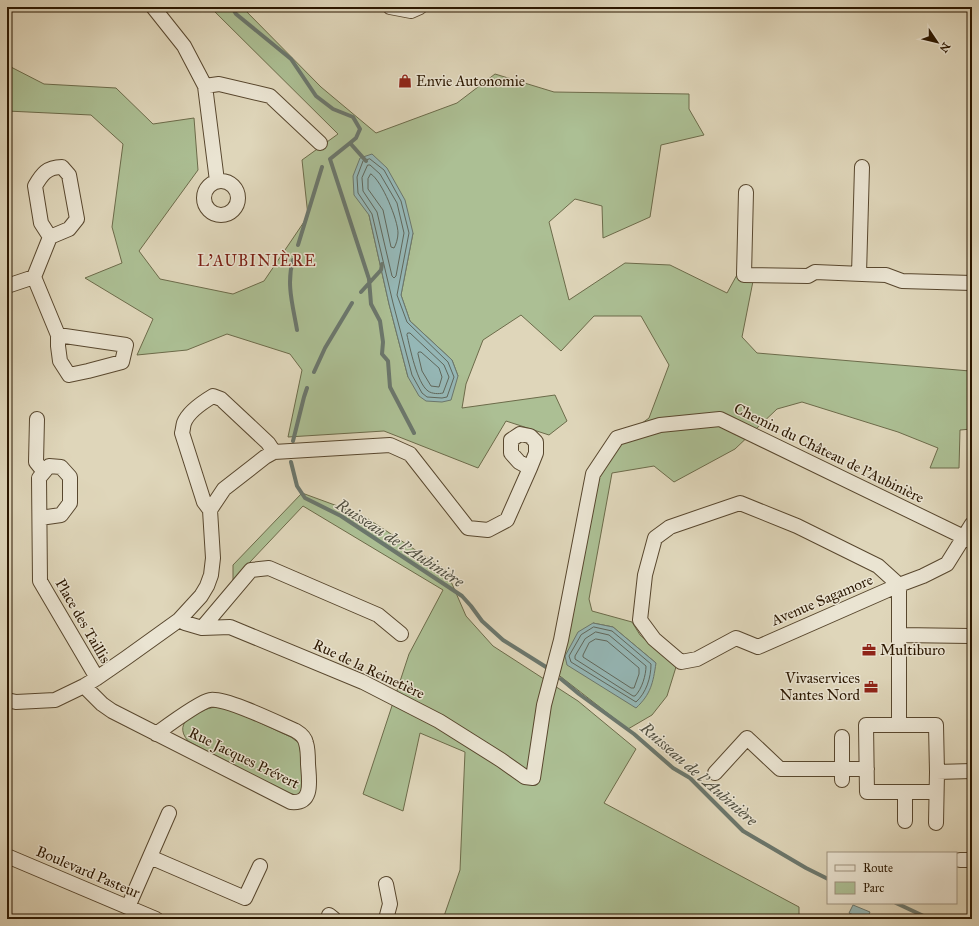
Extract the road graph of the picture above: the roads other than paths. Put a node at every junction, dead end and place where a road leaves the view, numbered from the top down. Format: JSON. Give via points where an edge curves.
{"nodes":[{"id":1,"x":153,"y":7,"type":"edge"},
{"id":2,"x":390,"y":7,"type":"edge"},
{"id":3,"x":420,"y":7,"type":"edge"},
{"id":4,"x":205,"y":86,"type":"junction"},
{"id":5,"x":320,"y":143,"type":"dead end"},
{"id":6,"x":862,"y":167,"type":"dead end"},
{"id":7,"x":217,"y":181,"type":"dead end"},
{"id":8,"x":746,"y":192,"type":"dead end"},
{"id":9,"x":50,"y":237,"type":"junction"},
{"id":10,"x":859,"y":274,"type":"junction"},
{"id":11,"x":34,"y":277,"type":"junction"},
{"id":12,"x":972,"y":283,"type":"edge"},
{"id":13,"x":7,"y":286,"type":"edge"},
{"id":14,"x":58,"y":335,"type":"junction"},
{"id":15,"x":37,"y":419,"type":"dead end"},
{"id":16,"x":274,"y":452,"type":"junction"},
{"id":17,"x":530,"y":468,"type":"dead end"},
{"id":18,"x":44,"y":472,"type":"junction"},
{"id":19,"x":210,"y":510,"type":"junction"},
{"id":20,"x":40,"y":518,"type":"junction"},
{"id":21,"x":972,"y":524,"type":"edge"},
{"id":22,"x":968,"y":539,"type":"edge"},
{"id":23,"x":899,"y":585,"type":"junction"},
{"id":24,"x":179,"y":620,"type":"junction"},
{"id":25,"x":202,"y":628,"type":"junction"},
{"id":26,"x":400,"y":634,"type":"dead end"},
{"id":27,"x":900,"y":635,"type":"junction"},
{"id":28,"x":970,"y":636,"type":"dead end"},
{"id":29,"x":97,"y":678,"type":"junction"},
{"id":30,"x":84,"y":686,"type":"junction"},
{"id":31,"x":7,"y":700,"type":"edge"},
{"id":32,"x":899,"y":725,"type":"junction"},
{"id":33,"x":156,"y":734,"type":"junction"},
{"id":34,"x":842,"y":737,"type":"dead end"},
{"id":35,"x":866,"y":769,"type":"junction"},
{"id":36,"x":937,"y":772,"type":"junction"},
{"id":37,"x":972,"y":772,"type":"edge"},
{"id":38,"x":715,"y":773,"type":"dead end"},
{"id":39,"x":842,"y":774,"type":"junction"},
{"id":40,"x":533,"y":778,"type":"joint"},
{"id":41,"x":905,"y":792,"type":"junction"},
{"id":42,"x":936,"y":792,"type":"junction"},
{"id":43,"x":169,"y":813,"type":"dead end"},
{"id":44,"x":905,"y":821,"type":"dead end"},
{"id":45,"x":936,"y":823,"type":"dead end"},
{"id":46,"x":7,"y":856,"type":"edge"},
{"id":47,"x":150,"y":857,"type":"junction"},
{"id":48,"x":260,"y":866,"type":"dead end"},
{"id":49,"x":386,"y":884,"type":"dead end"},
{"id":50,"x":128,"y":907,"type":"junction"},
{"id":51,"x":156,"y":919,"type":"edge"},
{"id":52,"x":386,"y":919,"type":"edge"}],
"edges":[{"from":1,"to":4,"type":"street","via":[[184,46]]},
{"from":2,"to":3,"type":"street","via":[[411,11]]},
{"from":4,"to":5,"type":"street","via":[[219,84],[270,96]]},
{"from":4,"to":7,"type":"street"},
{"from":6,"to":10,"type":"street"},
{"from":8,"to":10,"type":"street","via":[[744,275],[808,276],[815,272]]},
{"from":9,"to":9,"type":"street","via":[[69,230],[77,219],[69,175],[62,167],[55,167],[42,174],[35,186],[41,223]]},
{"from":9,"to":11,"type":"street"},
{"from":10,"to":12,"type":"street","via":[[886,275],[902,281]]},
{"from":11,"to":13,"type":"street"},
{"from":11,"to":14,"type":"street"},
{"from":14,"to":14,"type":"street","via":[[60,361],[69,375],[122,362],[126,345]]},
{"from":15,"to":18,"type":"street","via":[[36,462]]},
{"from":16,"to":17,"type":"street","via":[[390,446],[410,454],[468,528],[488,530],[507,520]]},
{"from":16,"to":19,"type":"street","via":[[224,489]]},
{"from":16,"to":19,"type":"street","via":[[268,443],[221,399],[213,396],[188,416],[183,424],[182,433],[204,502]]},
{"from":18,"to":20,"type":"street","via":[[39,478]]},
{"from":18,"to":20,"type":"street","via":[[48,466],[61,467],[70,477],[70,504],[61,515]]},
{"from":19,"to":24,"type":"street","via":[[213,558],[211,575],[201,596]]},
{"from":20,"to":29,"type":"street","name":"Place des Taillis","via":[[40,581]]},
{"from":21,"to":22,"type":"street","name":"Avenue Sagamore"},
{"from":22,"to":23,"type":"street","name":"Avenue Sagamore","via":[[947,564]]},
{"from":22,"to":40,"type":"street","name":"Chemin du Château de l'Aubinière","via":[[720,419],[660,424],[617,438],[593,474],[561,640],[544,705]]},
{"from":23,"to":23,"type":"street","name":"Avenue Sagamore","via":[[758,647],[736,638],[697,659],[681,662],[654,639],[640,620],[645,575],[655,538],[670,527],[740,503],[797,526],[865,559],[878,566]]},
{"from":23,"to":27,"type":"street"},
{"from":24,"to":25,"type":"street","name":"Rue de la Reinetière"},
{"from":24,"to":29,"type":"street"},
{"from":25,"to":26,"type":"street","via":[[251,570],[269,568],[378,615]]},
{"from":25,"to":40,"type":"street","name":"Rue de la Reinetière","via":[[230,627],[363,682],[439,721],[525,777]]},
{"from":27,"to":28,"type":"street"},
{"from":27,"to":32,"type":"street"},
{"from":29,"to":30,"type":"street"},
{"from":30,"to":31,"type":"street","via":[[55,700]]},
{"from":30,"to":33,"type":"street","name":"Rue Jacques Prévert","via":[[112,711]]},
{"from":32,"to":35,"type":"street","via":[[866,725]]},
{"from":32,"to":36,"type":"street","via":[[936,725]]},
{"from":33,"to":33,"type":"street","name":"Rue Jacques Prévert","via":[[291,802],[298,803],[308,792],[310,785],[303,736],[225,701],[210,700]]},
{"from":34,"to":39,"type":"street"},
{"from":35,"to":39,"type":"street"},
{"from":35,"to":41,"type":"street","via":[[867,792]]},
{"from":36,"to":37,"type":"street"},
{"from":36,"to":42,"type":"street"},
{"from":38,"to":39,"type":"street","via":[[747,738],[780,769]]},
{"from":41,"to":42,"type":"street"},
{"from":41,"to":44,"type":"street"},
{"from":42,"to":45,"type":"street"},
{"from":43,"to":47,"type":"street"},
{"from":46,"to":50,"type":"street","name":"Boulevard Pasteur"},
{"from":47,"to":48,"type":"street","via":[[245,898]]},
{"from":47,"to":50,"type":"street"},
{"from":49,"to":52,"type":"street","via":[[390,904]]},
{"from":50,"to":51,"type":"street","name":"Boulevard Pasteur"}]}
